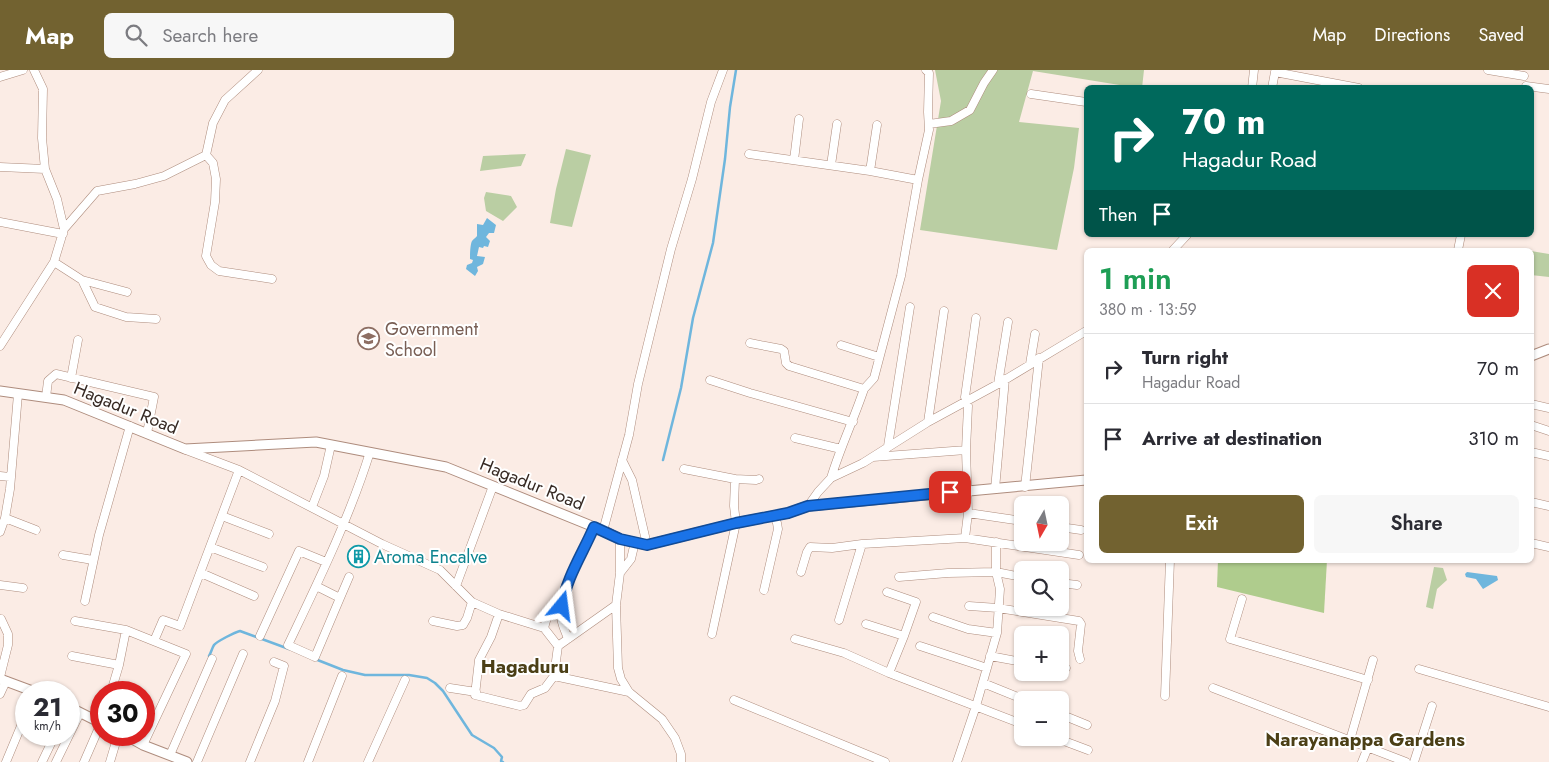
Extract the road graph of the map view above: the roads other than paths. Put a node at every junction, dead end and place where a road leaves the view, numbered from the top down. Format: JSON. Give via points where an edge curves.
{"nodes":[{"id":1,"x":23,"y":70,"type":"edge"},
{"id":2,"x":34,"y":70,"type":"edge"},
{"id":3,"x":258,"y":70,"type":"edge"},
{"id":4,"x":723,"y":70,"type":"edge"},
{"id":5,"x":926,"y":70,"type":"edge"},
{"id":6,"x":993,"y":70,"type":"edge"},
{"id":7,"x":1254,"y":70,"type":"edge"},
{"id":8,"x":1488,"y":70,"type":"edge"},
{"id":9,"x":1524,"y":73,"type":"edge"},
{"id":10,"x":0,"y":77,"type":"edge"},
{"id":11,"x":1252,"y":85,"type":"edge"},
{"id":12,"x":1273,"y":85,"type":"edge"},
{"id":13,"x":1344,"y":85,"type":"edge"},
{"id":14,"x":1534,"y":87,"type":"edge"},
{"id":15,"x":1549,"y":88,"type":"edge"},
{"id":16,"x":1031,"y":94,"type":"dead end"},
{"id":17,"x":1084,"y":102,"type":"edge"},
{"id":18,"x":799,"y":120,"type":"dead end"},
{"id":19,"x":837,"y":124,"type":"dead end"},
{"id":20,"x":928,"y":124,"type":"junction"},
{"id":21,"x":877,"y":125,"type":"dead end"},
{"id":22,"x":749,"y":154,"type":"dead end"},
{"id":23,"x":206,"y":155,"type":"junction"},
{"id":24,"x":794,"y":160,"type":"junction"},
{"id":25,"x":831,"y":165,"type":"junction"},
{"id":26,"x":0,"y":167,"type":"edge"},
{"id":27,"x":45,"y":169,"type":"junction"},
{"id":28,"x":870,"y":171,"type":"junction"},
{"id":29,"x":918,"y":180,"type":"junction"},
{"id":30,"x":0,"y":222,"type":"edge"},
{"id":31,"x":64,"y":231,"type":"junction"},
{"id":32,"x":1184,"y":237,"type":"edge"},
{"id":33,"x":1175,"y":248,"type":"edge"},
{"id":34,"x":54,"y":262,"type":"junction"},
{"id":35,"x":272,"y":279,"type":"dead end"},
{"id":36,"x":82,"y":280,"type":"junction"},
{"id":37,"x":128,"y":292,"type":"dead end"},
{"id":38,"x":910,"y":306,"type":"dead end"},
{"id":39,"x":944,"y":312,"type":"dead end"},
{"id":40,"x":976,"y":318,"type":"dead end"},
{"id":41,"x":156,"y":319,"type":"dead end"},
{"id":42,"x":1008,"y":322,"type":"dead end"},
{"id":43,"x":1084,"y":333,"type":"edge"},
{"id":44,"x":1035,"y":334,"type":"dead end"},
{"id":45,"x":78,"y":340,"type":"dead end"},
{"id":46,"x":750,"y":343,"type":"dead end"},
{"id":47,"x":841,"y":345,"type":"dead end"},
{"id":48,"x":0,"y":346,"type":"edge"},
{"id":49,"x":1549,"y":349,"type":"edge"},
{"id":50,"x":1534,"y":355,"type":"edge"},
{"id":51,"x":880,"y":357,"type":"junction"},
{"id":52,"x":1039,"y":358,"type":"junction"},
{"id":53,"x":1030,"y":364,"type":"junction"},
{"id":54,"x":71,"y":378,"type":"junction"},
{"id":55,"x":1005,"y":379,"type":"junction"},
{"id":56,"x":710,"y":380,"type":"dead end"},
{"id":57,"x":998,"y":384,"type":"junction"},
{"id":58,"x":864,"y":389,"type":"junction"},
{"id":59,"x":0,"y":391,"type":"edge"},
{"id":60,"x":18,"y":394,"type":"junction"},
{"id":61,"x":46,"y":397,"type":"junction"},
{"id":62,"x":966,"y":402,"type":"junction"},
{"id":63,"x":1534,"y":405,"type":"edge"},
{"id":64,"x":1549,"y":408,"type":"edge"},
{"id":65,"x":853,"y":422,"type":"junction"},
{"id":66,"x":928,"y":422,"type":"junction"},
{"id":67,"x":130,"y":426,"type":"junction"},
{"id":68,"x":1534,"y":426,"type":"edge"},
{"id":69,"x":1549,"y":430,"type":"edge"},
{"id":70,"x":147,"y":434,"type":"junction"},
{"id":71,"x":795,"y":438,"type":"dead end"},
{"id":72,"x":331,"y":445,"type":"junction"},
{"id":73,"x":888,"y":446,"type":"junction"},
{"id":74,"x":185,"y":449,"type":"junction"},
{"id":75,"x":840,"y":449,"type":"junction"},
{"id":76,"x":966,"y":450,"type":"junction"},
{"id":77,"x":370,"y":452,"type":"junction"},
{"id":78,"x":1534,"y":453,"type":"edge"},
{"id":79,"x":1549,"y":456,"type":"edge"},
{"id":80,"x":871,"y":457,"type":"junction"},
{"id":81,"x":622,"y":460,"type":"junction"},
{"id":82,"x":684,"y":469,"type":"dead end"},
{"id":83,"x":239,"y":470,"type":"junction"},
{"id":84,"x":0,"y":476,"type":"edge"},
{"id":85,"x":10,"y":477,"type":"junction"},
{"id":86,"x":831,"y":478,"type":"junction"},
{"id":87,"x":735,"y":479,"type":"junction"},
{"id":88,"x":759,"y":479,"type":"dead end"},
{"id":89,"x":1084,"y":480,"type":"edge"},
{"id":90,"x":493,"y":486,"type":"junction"},
{"id":91,"x":1025,"y":487,"type":"junction"},
{"id":92,"x":994,"y":489,"type":"junction"},
{"id":93,"x":968,"y":491,"type":"junction"},
{"id":94,"x":1534,"y":503,"type":"edge"},
{"id":95,"x":808,"y":506,"type":"junction"},
{"id":96,"x":1549,"y":506,"type":"edge"},
{"id":97,"x":312,"y":507,"type":"junction"},
{"id":98,"x":968,"y":513,"type":"junction"},
{"id":99,"x":222,"y":516,"type":"junction"},
{"id":100,"x":774,"y":516,"type":"junction"},
{"id":101,"x":5,"y":518,"type":"junction"},
{"id":102,"x":1014,"y":520,"type":"edge"},
{"id":103,"x":736,"y":523,"type":"junction"},
{"id":104,"x":344,"y":524,"type":"junction"},
{"id":105,"x":1069,"y":528,"type":"edge"},
{"id":106,"x":599,"y":529,"type":"junction"},
{"id":107,"x":36,"y":530,"type":"dead end"},
{"id":108,"x":1081,"y":530,"type":"dead end"},
{"id":109,"x":0,"y":532,"type":"edge"},
{"id":110,"x":268,"y":534,"type":"dead end"},
{"id":111,"x":965,"y":538,"type":"junction"},
{"id":112,"x":620,"y":539,"type":"junction"},
{"id":113,"x":635,"y":542,"type":"junction"},
{"id":114,"x":996,"y":542,"type":"junction"},
{"id":115,"x":862,"y":544,"type":"junction"},
{"id":116,"x":1534,"y":544,"type":"edge"},
{"id":117,"x":647,"y":545,"type":"junction"},
{"id":118,"x":210,"y":547,"type":"junction"},
{"id":119,"x":1549,"y":547,"type":"edge"},
{"id":120,"x":63,"y":555,"type":"dead end"},
{"id":121,"x":1079,"y":555,"type":"dead end"},
{"id":122,"x":93,"y":560,"type":"junction"},
{"id":123,"x":326,"y":562,"type":"junction"},
{"id":124,"x":1170,"y":563,"type":"edge"},
{"id":125,"x":263,"y":567,"type":"dead end"},
{"id":126,"x":801,"y":572,"type":"dead end"},
{"id":127,"x":996,"y":572,"type":"junction"},
{"id":128,"x":201,"y":573,"type":"junction"},
{"id":129,"x":620,"y":573,"type":"junction"},
{"id":130,"x":1014,"y":575,"type":"edge"},
{"id":131,"x":349,"y":577,"type":"dead end"},
{"id":132,"x":899,"y":577,"type":"dead end"},
{"id":133,"x":1069,"y":584,"type":"edge"},
{"id":134,"x":0,"y":585,"type":"edge"},
{"id":135,"x":1077,"y":585,"type":"dead end"},
{"id":136,"x":316,"y":586,"type":"junction"},
{"id":137,"x":456,"y":586,"type":"junction"},
{"id":138,"x":23,"y":588,"type":"dead end"},
{"id":139,"x":764,"y":590,"type":"dead end"},
{"id":140,"x":887,"y":592,"type":"dead end"},
{"id":141,"x":254,"y":596,"type":"dead end"},
{"id":142,"x":340,"y":598,"type":"junction"},
{"id":143,"x":1242,"y":599,"type":"dead end"},
{"id":144,"x":85,"y":600,"type":"dead end"},
{"id":145,"x":472,"y":602,"type":"junction"},
{"id":146,"x":616,"y":605,"type":"junction"},
{"id":147,"x":969,"y":606,"type":"dead end"},
{"id":148,"x":998,"y":608,"type":"junction"},
{"id":149,"x":499,"y":614,"type":"junction"},
{"id":150,"x":548,"y":614,"type":"dead end"},
{"id":151,"x":933,"y":617,"type":"dead end"},
{"id":152,"x":1,"y":619,"type":"edge"},
{"id":153,"x":839,"y":620,"type":"dead end"},
{"id":154,"x":75,"y":621,"type":"dead end"},
{"id":155,"x":432,"y":621,"type":"dead end"},
{"id":156,"x":866,"y":624,"type":"dead end"},
{"id":157,"x":544,"y":628,"type":"junction"},
{"id":158,"x":126,"y":630,"type":"junction"},
{"id":159,"x":996,"y":633,"type":"junction"},
{"id":160,"x":712,"y":634,"type":"dead end"},
{"id":161,"x":260,"y":636,"type":"dead end"},
{"id":162,"x":904,"y":636,"type":"junction"},
{"id":163,"x":568,"y":639,"type":"junction"},
{"id":164,"x":795,"y":639,"type":"dead end"},
{"id":165,"x":154,"y":642,"type":"junction"},
{"id":166,"x":558,"y":646,"type":"junction"},
{"id":167,"x":920,"y":646,"type":"dead end"},
{"id":168,"x":243,"y":654,"type":"dead end"},
{"id":169,"x":72,"y":656,"type":"dead end"},
{"id":170,"x":990,"y":656,"type":"junction"},
{"id":171,"x":212,"y":658,"type":"dead end"},
{"id":172,"x":1080,"y":659,"type":"dead end"},
{"id":173,"x":1014,"y":660,"type":"edge"},
{"id":174,"x":1373,"y":660,"type":"dead end"},
{"id":175,"x":274,"y":662,"type":"dead end"},
{"id":176,"x":119,"y":666,"type":"junction"},
{"id":177,"x":987,"y":668,"type":"junction"},
{"id":178,"x":1419,"y":669,"type":"dead end"},
{"id":179,"x":889,"y":674,"type":"junction"},
{"id":180,"x":342,"y":676,"type":"dead end"},
{"id":181,"x":554,"y":676,"type":"junction"},
{"id":182,"x":2,"y":679,"type":"edge"},
{"id":183,"x":405,"y":680,"type":"dead end"},
{"id":184,"x":1368,"y":680,"type":"junction"},
{"id":185,"x":114,"y":681,"type":"edge"},
{"id":186,"x":983,"y":683,"type":"junction"},
{"id":187,"x":15,"y":684,"type":"edge"},
{"id":188,"x":450,"y":688,"type":"dead end"},
{"id":189,"x":1213,"y":688,"type":"dead end"},
{"id":190,"x":476,"y":692,"type":"junction"},
{"id":191,"x":630,"y":692,"type":"junction"},
{"id":192,"x":0,"y":694,"type":"edge"},
{"id":193,"x":1014,"y":695,"type":"edge"},
{"id":194,"x":1165,"y":696,"type":"dead end"},
{"id":195,"x":734,"y":700,"type":"dead end"},
{"id":196,"x":976,"y":706,"type":"junction"},
{"id":197,"x":1432,"y":706,"type":"dead end"},
{"id":198,"x":1549,"y":707,"type":"edge"},
{"id":199,"x":80,"y":713,"type":"edge"},
{"id":200,"x":90,"y":718,"type":"edge"},
{"id":201,"x":1069,"y":718,"type":"edge"},
{"id":202,"x":155,"y":720,"type":"edge"},
{"id":203,"x":1014,"y":721,"type":"edge"},
{"id":204,"x":1087,"y":725,"type":"dead end"},
{"id":205,"x":15,"y":740,"type":"edge"},
{"id":206,"x":1350,"y":740,"type":"junction"},
{"id":207,"x":1069,"y":743,"type":"edge"},
{"id":208,"x":50,"y":746,"type":"edge"},
{"id":209,"x":64,"y":746,"type":"edge"},
{"id":210,"x":91,"y":746,"type":"edge"},
{"id":211,"x":115,"y":746,"type":"edge"},
{"id":212,"x":145,"y":746,"type":"edge"},
{"id":213,"x":1368,"y":747,"type":"junction"},
{"id":214,"x":1088,"y":750,"type":"dead end"},
{"id":215,"x":174,"y":758,"type":"edge"},
{"id":216,"x":6,"y":762,"type":"edge"},
{"id":217,"x":42,"y":762,"type":"edge"},
{"id":218,"x":56,"y":762,"type":"edge"},
{"id":219,"x":84,"y":762,"type":"edge"},
{"id":220,"x":110,"y":762,"type":"edge"},
{"id":221,"x":187,"y":762,"type":"edge"},
{"id":222,"x":197,"y":762,"type":"edge"},
{"id":223,"x":250,"y":762,"type":"edge"},
{"id":224,"x":308,"y":762,"type":"edge"},
{"id":225,"x":368,"y":762,"type":"edge"},
{"id":226,"x":681,"y":762,"type":"edge"},
{"id":227,"x":885,"y":762,"type":"edge"},
{"id":228,"x":957,"y":762,"type":"edge"},
{"id":229,"x":1362,"y":762,"type":"edge"},
{"id":230,"x":1406,"y":762,"type":"edge"},
{"id":231,"x":1414,"y":762,"type":"edge"}],
"edges":[{"from":1,"to":10,"type":"street"},
{"from":2,"to":27,"type":"street","via":[[43,89]]},
{"from":3,"to":23,"type":"street","via":[[225,100],[213,124]]},
{"from":4,"to":81,"type":"street","via":[[711,102],[671,249]]},
{"from":5,"to":20,"type":"street","via":[[929,73]]},
{"from":6,"to":20,"type":"street","via":[[970,110],[951,121]]},
{"from":7,"to":11,"type":"street"},
{"from":8,"to":9,"type":"street"},
{"from":12,"to":13,"type":"street","via":[[1275,72]]},
{"from":14,"to":15,"type":"street"},
{"from":16,"to":17,"type":"street"},
{"from":18,"to":24,"type":"street"},
{"from":19,"to":25,"type":"street"},
{"from":20,"to":29,"type":"street"},
{"from":21,"to":28,"type":"street"},
{"from":22,"to":24,"type":"street"},
{"from":23,"to":31,"type":"street","via":[[164,176],[97,191]]},
{"from":23,"to":35,"type":"street","via":[[213,163],[216,179],[206,256],[219,270]]},
{"from":24,"to":25,"type":"street"},
{"from":25,"to":28,"type":"street"},
{"from":26,"to":27,"type":"street"},
{"from":27,"to":31,"type":"street","via":[[57,199]]},
{"from":28,"to":29,"type":"street"},
{"from":29,"to":51,"type":"street","via":[[901,276]]},
{"from":30,"to":31,"type":"street"},
{"from":31,"to":34,"type":"street"},
{"from":32,"to":33,"type":"street"},
{"from":34,"to":36,"type":"street"},
{"from":34,"to":48,"type":"street"},
{"from":36,"to":37,"type":"street"},
{"from":36,"to":41,"type":"street","via":[[95,307],[126,317]]},
{"from":38,"to":73,"type":"street"},
{"from":39,"to":66,"type":"street"},
{"from":40,"to":62,"type":"street"},
{"from":42,"to":57,"type":"street"},
{"from":43,"to":52,"type":"street"},
{"from":44,"to":53,"type":"street"},
{"from":45,"to":54,"type":"street"},
{"from":46,"to":58,"type":"street","via":[[784,351],[788,366]]},
{"from":47,"to":51,"type":"street"},
{"from":49,"to":50,"type":"street"},
{"from":51,"to":58,"type":"street","via":[[874,378]]},
{"from":52,"to":53,"type":"street"},
{"from":52,"to":91,"type":"street"},
{"from":53,"to":55,"type":"street"},
{"from":54,"to":61,"type":"street","via":[[56,374],[48,381]]},
{"from":54,"to":70,"type":"street","via":[[154,397]]},
{"from":55,"to":57,"type":"street"},
{"from":55,"to":92,"type":"street"},
{"from":56,"to":65,"type":"street"},
{"from":57,"to":62,"type":"street"},
{"from":58,"to":65,"type":"street"},
{"from":59,"to":60,"type":"street","name":"Hagadur Road"},
{"from":60,"to":61,"type":"street","name":"Hagadur Road"},
{"from":60,"to":85,"type":"street"},
{"from":61,"to":67,"type":"street","name":"Hagadur Road","via":[[64,400]]},
{"from":62,"to":66,"type":"street"},
{"from":62,"to":76,"type":"street"},
{"from":63,"to":64,"type":"street"},
{"from":65,"to":75,"type":"street"},
{"from":66,"to":73,"type":"street"},
{"from":67,"to":70,"type":"street","name":"Hagadur Road"},
{"from":67,"to":122,"type":"street"},
{"from":68,"to":69,"type":"street"},
{"from":70,"to":74,"type":"street","name":"Hagadur Road"},
{"from":71,"to":75,"type":"street"},
{"from":72,"to":74,"type":"street","name":"Hagadur Road","via":[[316,442]]},
{"from":72,"to":77,"type":"street","name":"Hagadur Road"},
{"from":72,"to":97,"type":"street","via":[[326,471]]},
{"from":73,"to":80,"type":"street"},
{"from":74,"to":83,"type":"street"},
{"from":75,"to":86,"type":"street"},
{"from":76,"to":80,"type":"street"},
{"from":76,"to":93,"type":"street"},
{"from":77,"to":90,"type":"street","name":"Hagadur Road","via":[[446,467]]},
{"from":77,"to":104,"type":"street"},
{"from":78,"to":79,"type":"street"},
{"from":80,"to":86,"type":"street"},
{"from":81,"to":106,"type":"street"},
{"from":81,"to":117,"type":"street","via":[[632,480]]},
{"from":82,"to":87,"type":"street"},
{"from":83,"to":97,"type":"street"},
{"from":83,"to":99,"type":"street"},
{"from":84,"to":85,"type":"street"},
{"from":85,"to":101,"type":"street"},
{"from":86,"to":95,"type":"street"},
{"from":87,"to":88,"type":"street"},
{"from":87,"to":103,"type":"street"},
{"from":89,"to":91,"type":"street","name":"Hagadur Road"},
{"from":90,"to":106,"type":"street","name":"Hagadur Road"},
{"from":90,"to":137,"type":"street"},
{"from":91,"to":92,"type":"street","name":"Hagadur Road"},
{"from":92,"to":93,"type":"street","name":"Hagadur Road"},
{"from":93,"to":95,"type":"street","name":"Hagadur Road"},
{"from":93,"to":98,"type":"street"},
{"from":94,"to":96,"type":"street"},
{"from":95,"to":100,"type":"street","name":"Hagadur Road"},
{"from":97,"to":104,"type":"street"},
{"from":98,"to":102,"type":"street"},
{"from":98,"to":111,"type":"street"},
{"from":99,"to":110,"type":"street"},
{"from":99,"to":118,"type":"street"},
{"from":100,"to":103,"type":"street","name":"Hagadur Road"},
{"from":100,"to":139,"type":"street","via":[[778,529]]},
{"from":101,"to":107,"type":"street"},
{"from":101,"to":109,"type":"street"},
{"from":103,"to":117,"type":"street","name":"Hagadur Road"},
{"from":103,"to":160,"type":"street"},
{"from":104,"to":123,"type":"street"},
{"from":104,"to":137,"type":"street","via":[[440,570]]},
{"from":105,"to":108,"type":"street"},
{"from":106,"to":112,"type":"street","name":"Hagadur Road"},
{"from":106,"to":163,"type":"street","via":[[573,572],[564,596],[561,616]]},
{"from":111,"to":114,"type":"street"},
{"from":111,"to":115,"type":"street"},
{"from":112,"to":113,"type":"street","name":"Hagadur Road"},
{"from":112,"to":129,"type":"street"},
{"from":113,"to":117,"type":"street","name":"Hagadur Road"},
{"from":113,"to":129,"type":"street","via":[[631,559]]},
{"from":114,"to":121,"type":"street"},
{"from":114,"to":127,"type":"street"},
{"from":115,"to":126,"type":"street","via":[[810,547]]},
{"from":115,"to":153,"type":"street"},
{"from":116,"to":119,"type":"street"},
{"from":118,"to":125,"type":"street"},
{"from":118,"to":128,"type":"street"},
{"from":120,"to":122,"type":"street"},
{"from":122,"to":144,"type":"street"},
{"from":123,"to":136,"type":"street"},
{"from":123,"to":161,"type":"street","via":[[299,551]]},
{"from":124,"to":194,"type":"street"},
{"from":127,"to":130,"type":"street"},
{"from":127,"to":132,"type":"street"},
{"from":127,"to":148,"type":"street","via":[[1000,590]]},
{"from":128,"to":141,"type":"street"},
{"from":128,"to":165,"type":"street","via":[[180,626],[163,620]]},
{"from":129,"to":146,"type":"street"},
{"from":131,"to":142,"type":"street"},
{"from":133,"to":135,"type":"street"},
{"from":134,"to":138,"type":"street"},
{"from":136,"to":142,"type":"street"},
{"from":136,"to":142,"type":"street","via":[[288,645],[314,657]]},
{"from":137,"to":145,"type":"street"},
{"from":140,"to":162,"type":"street","via":[[916,602]]},
{"from":143,"to":184,"type":"street","via":[[1230,640]]},
{"from":145,"to":149,"type":"street"},
{"from":145,"to":155,"type":"street","via":[[463,625]]},
{"from":146,"to":163,"type":"street"},
{"from":146,"to":191,"type":"street","via":[[618,668],[621,680]]},
{"from":147,"to":148,"type":"street"},
{"from":148,"to":159,"type":"street"},
{"from":148,"to":172,"type":"street","via":[[1079,621]]},
{"from":149,"to":157,"type":"street"},
{"from":149,"to":190,"type":"street","via":[[479,660]]},
{"from":150,"to":157,"type":"street"},
{"from":151,"to":159,"type":"street","via":[[968,629]]},
{"from":152,"to":182,"type":"street","via":[[8,634]]},
{"from":154,"to":158,"type":"street"},
{"from":156,"to":162,"type":"street"},
{"from":157,"to":166,"type":"street"},
{"from":158,"to":165,"type":"street"},
{"from":158,"to":176,"type":"street"},
{"from":159,"to":170,"type":"street"},
{"from":162,"to":179,"type":"street"},
{"from":163,"to":166,"type":"street"},
{"from":164,"to":179,"type":"street","via":[[844,654]]},
{"from":165,"to":202,"type":"street","via":[[186,654]]},
{"from":166,"to":181,"type":"street"},
{"from":167,"to":177,"type":"street"},
{"from":168,"to":222,"type":"street"},
{"from":169,"to":176,"type":"street"},
{"from":170,"to":173,"type":"street"},
{"from":170,"to":177,"type":"street"},
{"from":171,"to":215,"type":"street"},
{"from":174,"to":184,"type":"street"},
{"from":175,"to":223,"type":"street","via":[[284,666],[275,701]]},
{"from":176,"to":185,"type":"street"},
{"from":177,"to":186,"type":"street"},
{"from":178,"to":198,"type":"street"},
{"from":179,"to":196,"type":"street"},
{"from":180,"to":224,"type":"street"},
{"from":181,"to":190,"type":"street","via":[[545,688],[531,694],[520,706],[475,695]]},
{"from":181,"to":191,"type":"street"},
{"from":182,"to":187,"type":"street"},
{"from":182,"to":192,"type":"street"},
{"from":183,"to":225,"type":"street"},
{"from":184,"to":206,"type":"street"},
{"from":186,"to":193,"type":"street"},
{"from":186,"to":196,"type":"street"},
{"from":188,"to":190,"type":"street"},
{"from":189,"to":206,"type":"street"},
{"from":191,"to":226,"type":"street","via":[[662,719],[675,738]]},
{"from":195,"to":227,"type":"street"},
{"from":196,"to":203,"type":"street"},
{"from":196,"to":228,"type":"street"},
{"from":197,"to":231,"type":"street"},
{"from":199,"to":200,"type":"street"},
{"from":201,"to":204,"type":"street"},
{"from":205,"to":216,"type":"street"},
{"from":206,"to":213,"type":"street"},
{"from":207,"to":214,"type":"street"},
{"from":208,"to":217,"type":"street"},
{"from":209,"to":218,"type":"street"},
{"from":210,"to":219,"type":"street"},
{"from":211,"to":220,"type":"street"},
{"from":212,"to":215,"type":"street"},
{"from":213,"to":229,"type":"street"},
{"from":213,"to":230,"type":"street"},
{"from":215,"to":221,"type":"street"}]}
